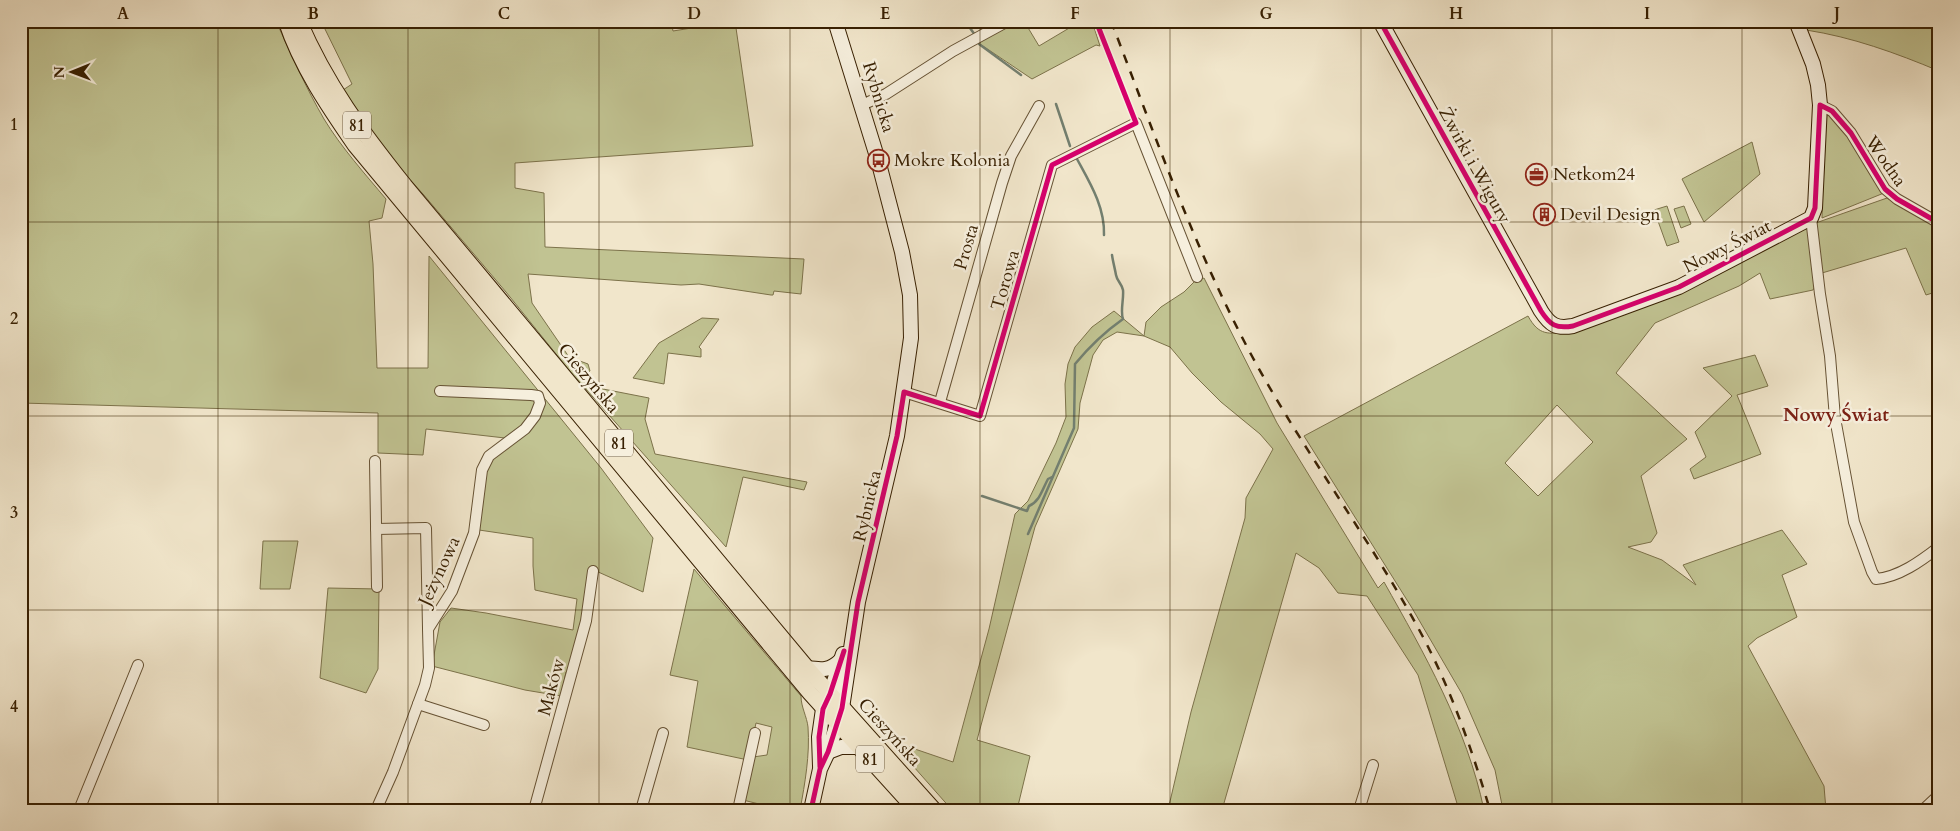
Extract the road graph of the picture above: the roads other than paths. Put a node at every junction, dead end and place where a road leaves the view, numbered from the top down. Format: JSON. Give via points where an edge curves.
{"nodes":[{"id":1,"x":286,"y":21,"type":"edge"},
{"id":2,"x":300,"y":21,"type":"edge"},
{"id":3,"x":835,"y":21,"type":"edge"},
{"id":4,"x":1008,"y":21,"type":"edge"},
{"id":5,"x":1380,"y":21,"type":"edge"},
{"id":6,"x":1796,"y":21,"type":"edge"},
{"id":7,"x":862,"y":105,"type":"junction"},
{"id":8,"x":1820,"y":105,"type":"junction"},
{"id":9,"x":1039,"y":106,"type":"dead end"},
{"id":10,"x":1811,"y":218,"type":"junction"},
{"id":11,"x":1939,"y":222,"type":"edge"},
{"id":12,"x":1197,"y":277,"type":"dead end"},
{"id":13,"x":1548,"y":321,"type":"joint"},
{"id":14,"x":440,"y":391,"type":"dead end"},
{"id":15,"x":904,"y":392,"type":"junction"},
{"id":16,"x":940,"y":402,"type":"junction"},
{"id":17,"x":375,"y":461,"type":"dead end"},
{"id":18,"x":376,"y":529,"type":"junction"},
{"id":19,"x":1939,"y":547,"type":"edge"},
{"id":20,"x":593,"y":571,"type":"dead end"},
{"id":21,"x":376,"y":587,"type":"dead end"},
{"id":22,"x":854,"y":625,"type":"junction"},
{"id":23,"x":428,"y":629,"type":"junction"},
{"id":24,"x":841,"y":660,"type":"junction"},
{"id":25,"x":138,"y":665,"type":"dead end"},
{"id":26,"x":807,"y":668,"type":"junction"},
{"id":27,"x":830,"y":694,"type":"junction"},
{"id":28,"x":418,"y":704,"type":"junction"},
{"id":29,"x":823,"y":708,"type":"junction"},
{"id":30,"x":842,"y":708,"type":"junction"},
{"id":31,"x":837,"y":723,"type":"junction"},
{"id":32,"x":484,"y":725,"type":"dead end"},
{"id":33,"x":663,"y":733,"type":"dead end"},
{"id":34,"x":755,"y":733,"type":"dead end"},
{"id":35,"x":859,"y":747,"type":"junction"},
{"id":36,"x":828,"y":752,"type":"junction"},
{"id":37,"x":1373,"y":765,"type":"dead end"},
{"id":38,"x":820,"y":769,"type":"junction"},
{"id":39,"x":1939,"y":796,"type":"edge"},
{"id":40,"x":79,"y":810,"type":"edge"},
{"id":41,"x":376,"y":810,"type":"edge"},
{"id":42,"x":534,"y":810,"type":"edge"},
{"id":43,"x":641,"y":810,"type":"edge"},
{"id":44,"x":738,"y":810,"type":"edge"},
{"id":45,"x":811,"y":810,"type":"edge"},
{"id":46,"x":916,"y":810,"type":"edge"},
{"id":47,"x":934,"y":810,"type":"edge"},
{"id":48,"x":1359,"y":810,"type":"edge"},
{"id":49,"x":1924,"y":810,"type":"edge"}],
"edges":[{"from":1,"to":29,"type":"main road","name":"Cieszyńska","number":"81","via":[[323,98],[355,144]]},
{"from":2,"to":26,"type":"main road","name":"Cieszyńska","number":"81","via":[[321,69],[378,153]]},
{"from":3,"to":7,"type":"street","name":"Rybnicka"},
{"from":4,"to":7,"type":"street"},
{"from":5,"to":13,"type":"street","name":"Żwirki i Wigury"},
{"from":6,"to":8,"type":"street","via":[[1817,75]]},
{"from":7,"to":15,"type":"street","name":"Rybnicka","via":[[908,280],[911,338]]},
{"from":8,"to":10,"type":"street","via":[[1815,208]]},
{"from":8,"to":11,"type":"street","name":"Wodna","via":[[1832,111],[1851,133],[1885,189]]},
{"from":9,"to":16,"type":"street","name":"Prosta","via":[[1011,156]]},
{"from":10,"to":13,"type":"street","name":"Nowy Świat","via":[[1679,287],[1573,326],[1556,327]]},
{"from":10,"to":19,"type":"street","via":[[1835,418],[1854,522],[1872,572],[1876,579],[1885,578],[1918,562]]},
{"from":12,"to":16,"type":"street","name":"Torowa","via":[[1136,123],[1052,164],[980,416]]},
{"from":14,"to":23,"type":"street","name":"Jeżynowa","via":[[531,395],[538,396],[540,403],[525,429],[489,456],[482,470],[474,533],[452,591]]},
{"from":15,"to":16,"type":"street","name":"Torowa"},
{"from":15,"to":22,"type":"street","name":"Rybnicka"},
{"from":17,"to":18,"type":"street"},
{"from":18,"to":21,"type":"street"},
{"from":18,"to":23,"type":"street","via":[[426,528]]},
{"from":20,"to":42,"type":"street","name":"Maków","via":[[586,621]]},
{"from":22,"to":24,"type":"street","name":"Rybnicka"},
{"from":22,"to":30,"type":"street","name":"Rybnicka"},
{"from":23,"to":28,"type":"street","name":"Jeżynowa","via":[[429,668]]},
{"from":24,"to":26,"type":"street","via":[[825,670]]},
{"from":24,"to":27,"type":"street","name":"Rybnicka"},
{"from":25,"to":40,"type":"street"},
{"from":26,"to":27,"type":"main road","name":"Cieszyńska","number":"81"},
{"from":27,"to":29,"type":"street","name":"Rybnicka"},
{"from":27,"to":30,"type":"main road","name":"Cieszyńska","number":"81"},
{"from":28,"to":32,"type":"street"},
{"from":28,"to":41,"type":"street","name":"Jeżynowa"},
{"from":29,"to":31,"type":"main road","name":"Cieszyńska","number":"81"},
{"from":29,"to":38,"type":"street","name":"Rybnicka","via":[[819,737]]},
{"from":30,"to":31,"type":"street","name":"Rybnicka"},
{"from":30,"to":47,"type":"main road","name":"Cieszyńska","number":"81"},
{"from":31,"to":35,"type":"main road","name":"Cieszyńska","number":"81"},
{"from":31,"to":36,"type":"street","name":"Rybnicka"},
{"from":33,"to":43,"type":"street"},
{"from":34,"to":44,"type":"street"},
{"from":35,"to":36,"type":"street","via":[[840,747]]},
{"from":35,"to":46,"type":"main road","name":"Cieszyńska","number":"81"},
{"from":36,"to":38,"type":"street","name":"Rybnicka"},
{"from":37,"to":48,"type":"street"},
{"from":38,"to":45,"type":"street"},
{"from":39,"to":49,"type":"street"}]}
